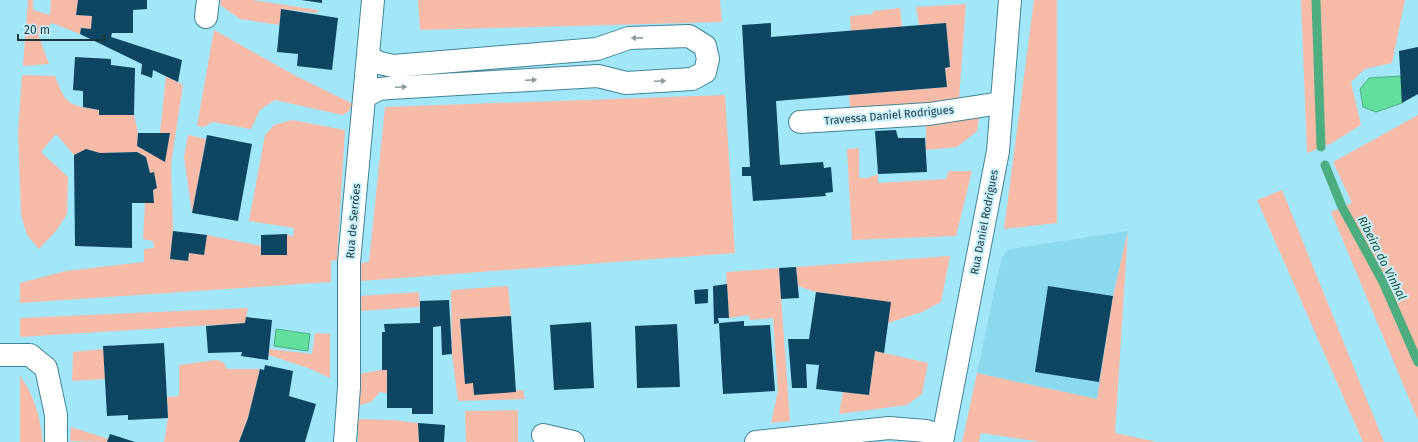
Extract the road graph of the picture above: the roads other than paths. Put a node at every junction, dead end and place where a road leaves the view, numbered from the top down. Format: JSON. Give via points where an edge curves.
{"nodes":[{"id":1,"x":373,"y":0,"type":"edge"},
{"id":2,"x":1010,"y":0,"type":"edge"},
{"id":3,"x":368,"y":57,"type":"junction"},
{"id":4,"x":364,"y":97,"type":"junction"},
{"id":5,"x":1001,"y":103,"type":"junction"},
{"id":6,"x":800,"y":122,"type":"dead end"},
{"id":7,"x":0,"y":355,"type":"edge"},
{"id":8,"x":543,"y":435,"type":"dead end"},
{"id":9,"x":942,"y":439,"type":"edge"},
{"id":10,"x":56,"y":442,"type":"edge"},
{"id":11,"x":345,"y":442,"type":"edge"},
{"id":12,"x":573,"y":442,"type":"edge"},
{"id":13,"x":756,"y":442,"type":"edge"}],
"edges":[{"from":1,"to":3,"type":"street","name":"Rua de Serrões"},
{"from":2,"to":5,"type":"street","name":"Rua Daniel Rodrigues"},
{"from":3,"to":4,"type":"street","name":"Rua de Serrões"},
{"from":4,"to":3,"type":"street","one_way":true,"via":[[379,89],[390,88],[598,76],[626,83],[692,79],[705,72],[708,59],[705,46],[689,36],[629,38],[597,49],[393,66],[380,64]]},
{"from":4,"to":11,"type":"street","name":"Rua de Serrões","via":[[349,262]]},
{"from":5,"to":6,"type":"street","name":"Travessa Daniel Rodrigues","via":[[929,114]]},
{"from":5,"to":9,"type":"street","name":"Rua Daniel Rodrigues","via":[[998,151]]},
{"from":7,"to":10,"type":"street","via":[[30,355],[46,368],[56,415]]},
{"from":8,"to":12,"type":"street"},
{"from":9,"to":13,"type":"street","via":[[926,431],[889,428]]}]}
